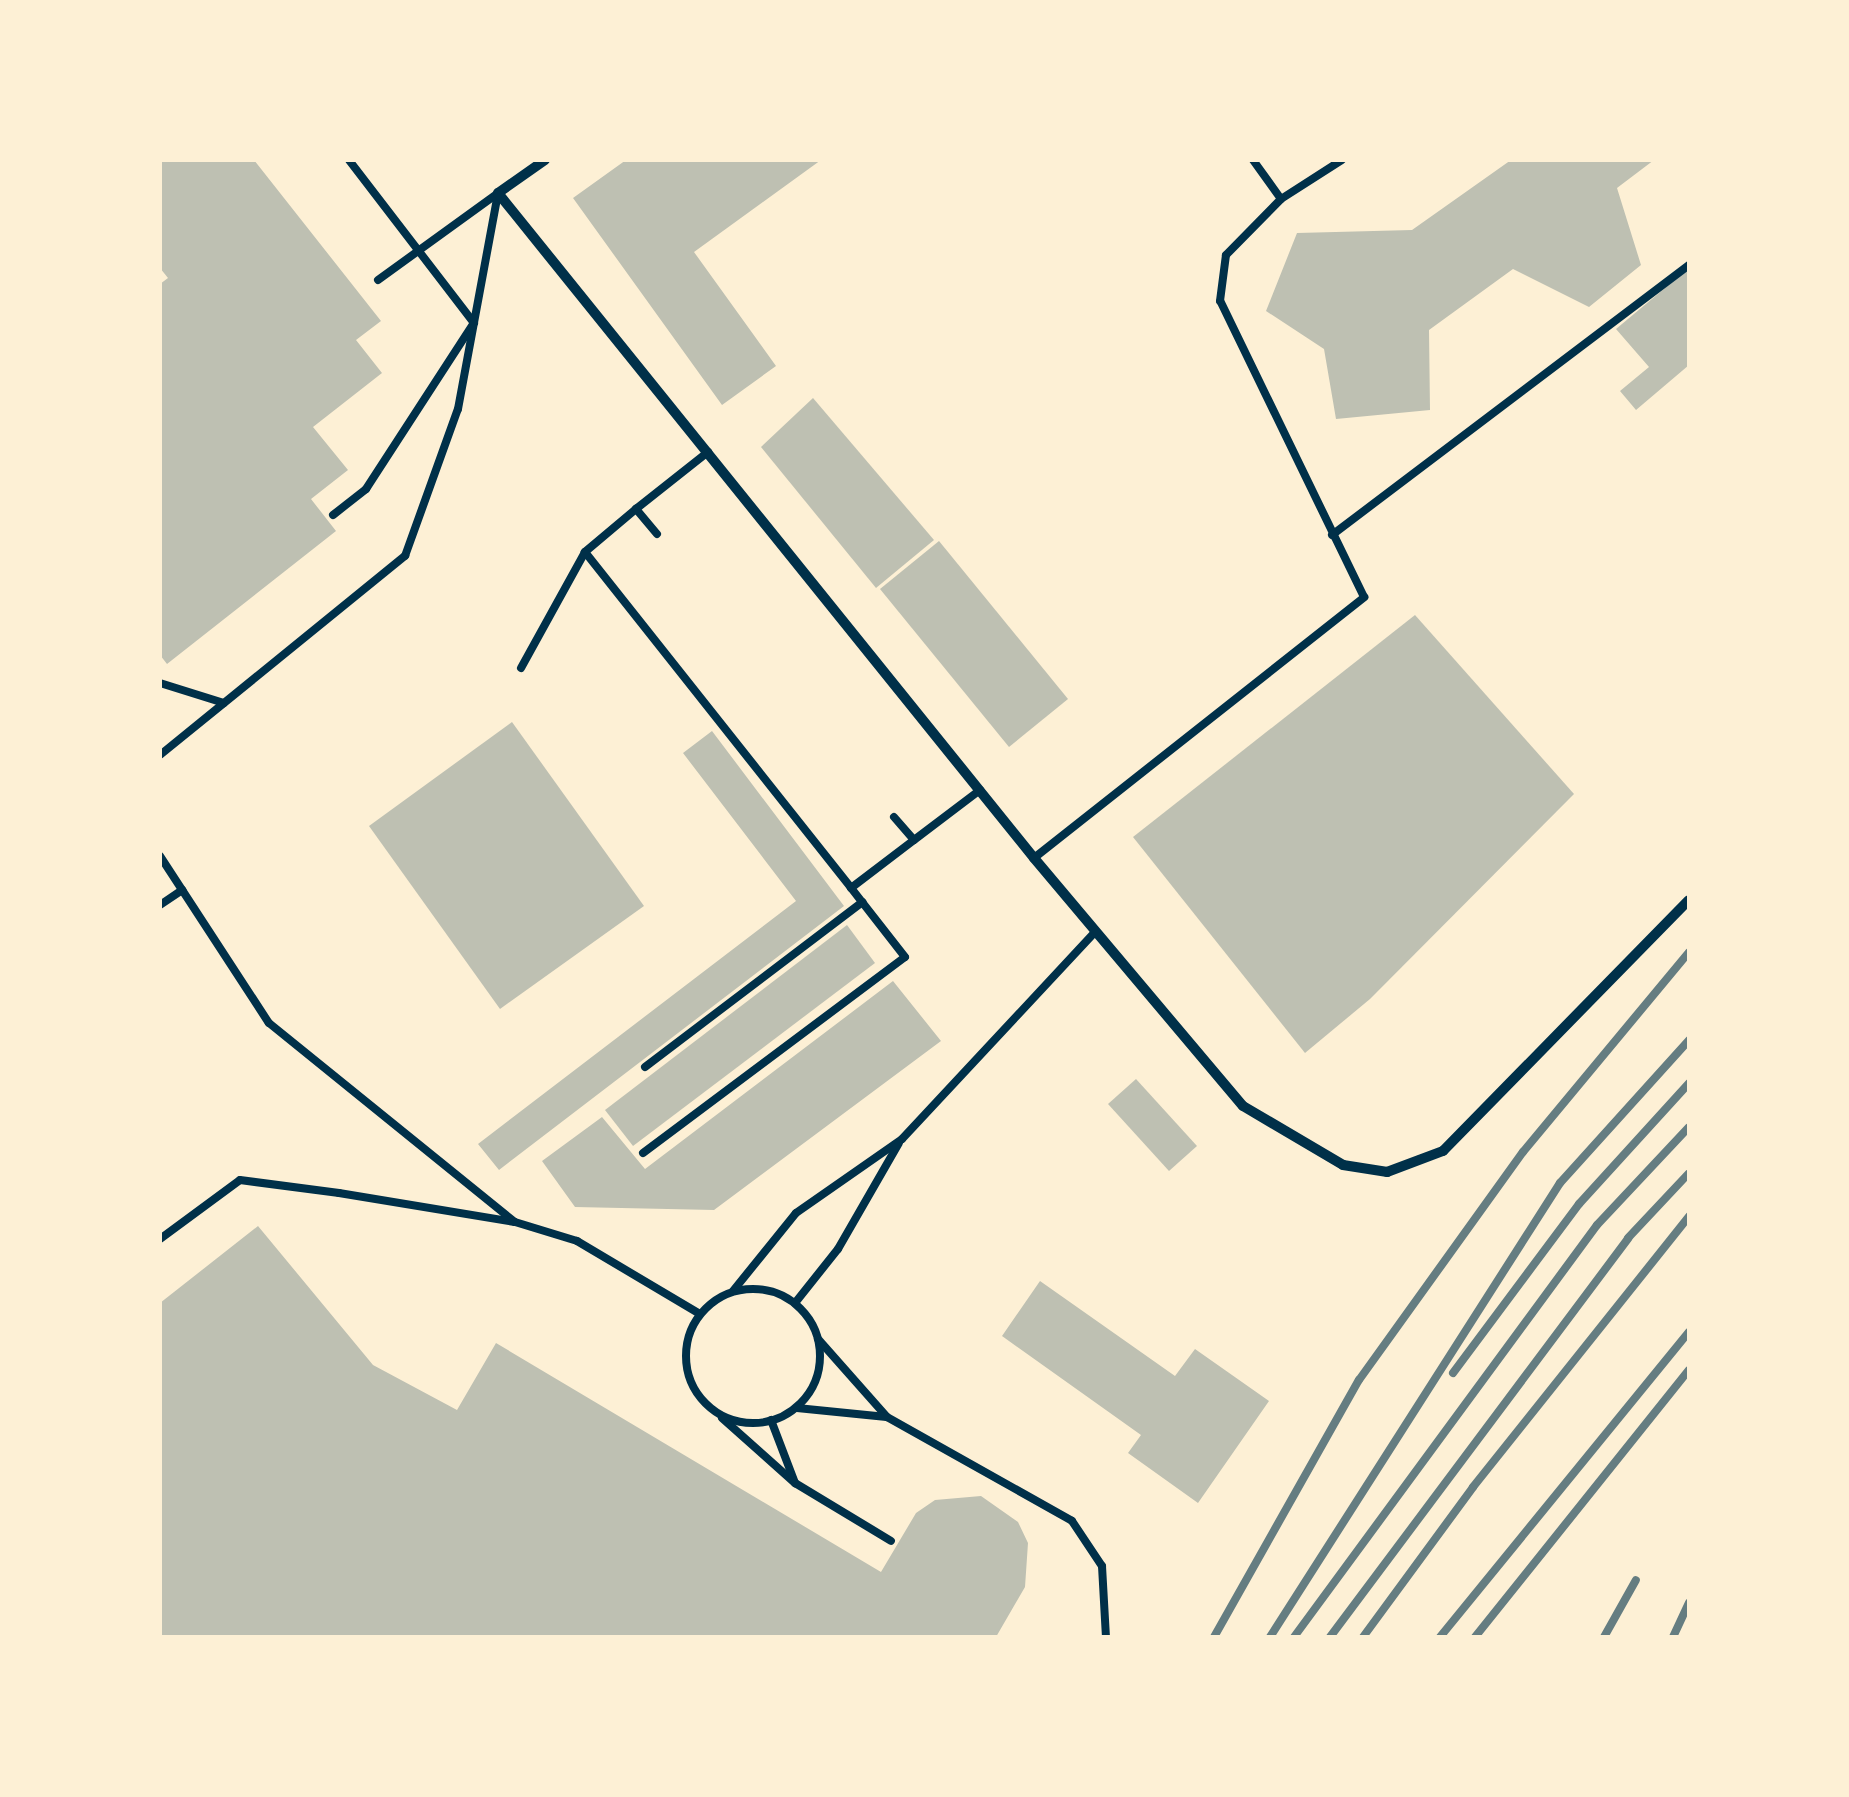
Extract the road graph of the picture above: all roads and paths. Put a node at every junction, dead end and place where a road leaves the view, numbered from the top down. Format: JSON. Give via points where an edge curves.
{"nodes":[{"id":1,"x":349,"y":160,"type":"edge"},
{"id":2,"x":545,"y":160,"type":"edge"},
{"id":3,"x":1253,"y":160,"type":"edge"},
{"id":4,"x":1342,"y":160,"type":"edge"},
{"id":5,"x":498,"y":193,"type":"junction"},
{"id":6,"x":1281,"y":199,"type":"junction"},
{"id":7,"x":418,"y":250,"type":"junction"},
{"id":8,"x":1689,"y":265,"type":"edge"},
{"id":9,"x":378,"y":280,"type":"dead end"},
{"id":10,"x":474,"y":323,"type":"junction"},
{"id":11,"x":708,"y":452,"type":"junction"},
{"id":12,"x":636,"y":509,"type":"junction"},
{"id":13,"x":334,"y":515,"type":"dead end"},
{"id":14,"x":657,"y":534,"type":"dead end"},
{"id":15,"x":1332,"y":535,"type":"junction"},
{"id":16,"x":585,"y":552,"type":"junction"},
{"id":17,"x":521,"y":668,"type":"dead end"},
{"id":18,"x":162,"y":681,"type":"edge"},
{"id":19,"x":224,"y":702,"type":"junction"},
{"id":20,"x":160,"y":754,"type":"edge"},
{"id":21,"x":980,"y":790,"type":"junction"},
{"id":22,"x":894,"y":817,"type":"dead end"},
{"id":23,"x":914,"y":840,"type":"junction"},
{"id":24,"x":160,"y":856,"type":"edge"},
{"id":25,"x":1034,"y":858,"type":"junction"},
{"id":26,"x":851,"y":888,"type":"junction"},
{"id":27,"x":182,"y":890,"type":"junction"},
{"id":28,"x":1689,"y":900,"type":"edge"},
{"id":29,"x":862,"y":902,"type":"junction"},
{"id":30,"x":160,"y":905,"type":"edge"},
{"id":31,"x":1096,"y":932,"type":"junction"},
{"id":32,"x":644,"y":1067,"type":"dead end"},
{"id":33,"x":902,"y":1139,"type":"junction"},
{"id":34,"x":643,"y":1153,"type":"dead end"},
{"id":35,"x":515,"y":1222,"type":"junction"},
{"id":36,"x":160,"y":1239,"type":"edge"},
{"id":37,"x":733,"y":1291,"type":"junction"},
{"id":38,"x":794,"y":1303,"type":"junction"},
{"id":39,"x":700,"y":1314,"type":"junction"},
{"id":40,"x":818,"y":1339,"type":"junction"},
{"id":41,"x":796,"y":1408,"type":"junction"},
{"id":42,"x":714,"y":1411,"type":"junction"},
{"id":43,"x":887,"y":1417,"type":"junction"},
{"id":44,"x":771,"y":1420,"type":"junction"},
{"id":45,"x":794,"y":1484,"type":"junction"},
{"id":46,"x":891,"y":1540,"type":"dead end"},
{"id":47,"x":1106,"y":1637,"type":"edge"}],
"edges":[{"from":1,"to":7,"type":"lane"},
{"from":2,"to":5,"type":"street"},
{"from":3,"to":6,"type":"lane"},
{"from":4,"to":6,"type":"lane"},
{"from":5,"to":7,"type":"lane"},
{"from":5,"to":10,"type":"lane"},
{"from":5,"to":11,"type":"street"},
{"from":6,"to":15,"type":"lane","via":[[1226,254],[1220,301]]},
{"from":7,"to":9,"type":"lane"},
{"from":7,"to":10,"type":"lane"},
{"from":8,"to":15,"type":"lane"},
{"from":10,"to":13,"type":"lane","via":[[366,489]]},
{"from":10,"to":19,"type":"lane","via":[[458,409],[405,556]]},
{"from":11,"to":12,"type":"lane"},
{"from":11,"to":21,"type":"street"},
{"from":12,"to":14,"type":"lane"},
{"from":12,"to":16,"type":"lane"},
{"from":15,"to":25,"type":"lane","via":[[1364,598]]},
{"from":16,"to":17,"type":"lane"},
{"from":16,"to":26,"type":"lane"},
{"from":18,"to":19,"type":"lane"},
{"from":19,"to":20,"type":"lane"},
{"from":21,"to":23,"type":"lane"},
{"from":21,"to":25,"type":"street"},
{"from":22,"to":23,"type":"lane"},
{"from":23,"to":26,"type":"lane"},
{"from":24,"to":27,"type":"lane"},
{"from":25,"to":31,"type":"street"},
{"from":26,"to":29,"type":"lane"},
{"from":27,"to":30,"type":"lane"},
{"from":27,"to":35,"type":"lane","via":[[269,1023]]},
{"from":28,"to":31,"type":"street","via":[[1443,1151],[1387,1172],[1343,1166],[1243,1106]]},
{"from":29,"to":32,"type":"lane"},
{"from":29,"to":34,"type":"lane","via":[[906,958]]},
{"from":31,"to":33,"type":"lane"},
{"from":33,"to":37,"type":"lane","via":[[796,1212]]},
{"from":33,"to":38,"type":"lane","via":[[838,1249]]},
{"from":35,"to":36,"type":"lane","via":[[240,1180]]},
{"from":35,"to":39,"type":"lane","via":[[577,1242]]},
{"from":37,"to":38,"type":"lane","via":[[766,1290]]},
{"from":37,"to":39,"type":"lane"},
{"from":38,"to":40,"type":"lane"},
{"from":39,"to":42,"type":"lane","via":[[689,1335],[688,1374]]},
{"from":40,"to":41,"type":"lane","via":[[817,1377]]},
{"from":40,"to":43,"type":"lane"},
{"from":41,"to":43,"type":"lane"},
{"from":41,"to":44,"type":"lane"},
{"from":42,"to":44,"type":"lane","via":[[746,1423]]},
{"from":42,"to":45,"type":"lane"},
{"from":43,"to":47,"type":"lane","via":[[1072,1521],[1102,1566]]},
{"from":44,"to":45,"type":"lane"},
{"from":45,"to":46,"type":"lane"}]}
